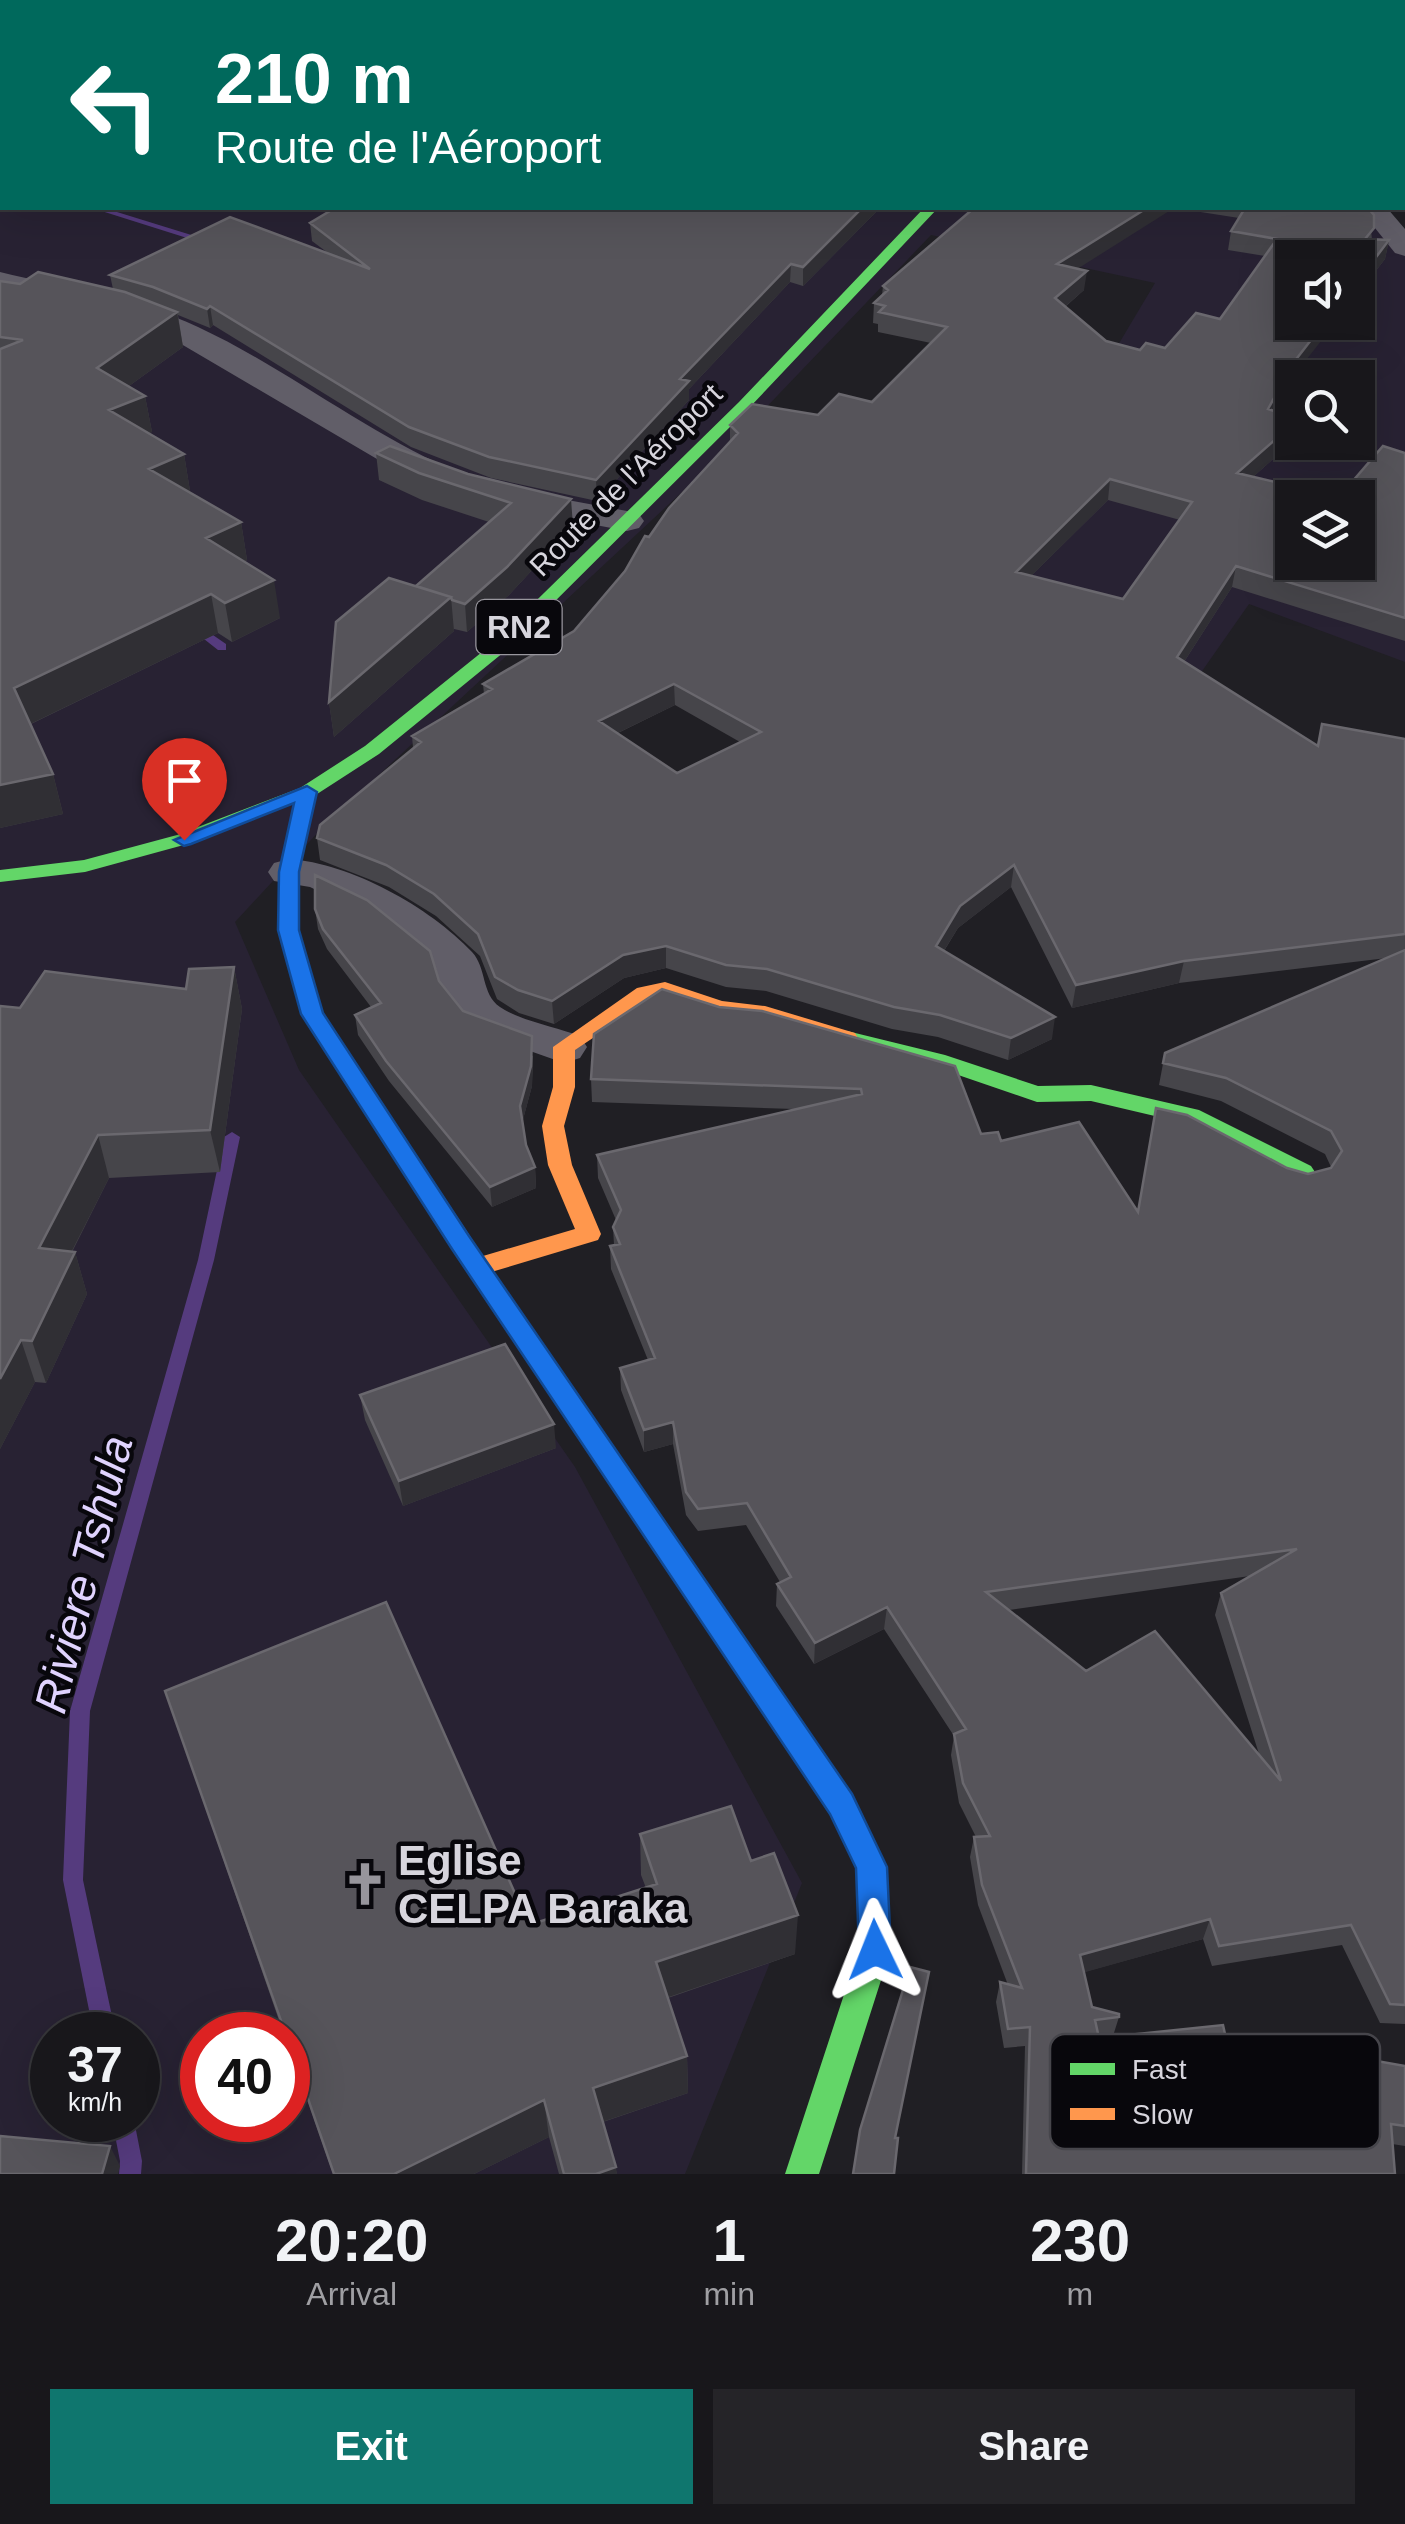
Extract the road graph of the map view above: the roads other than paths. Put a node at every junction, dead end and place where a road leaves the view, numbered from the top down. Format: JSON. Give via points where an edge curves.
{"nodes":[{"id":1,"x":930,"y":210,"type":"edge"},
{"id":2,"x":1375,"y":210,"type":"edge"},
{"id":3,"x":1405,"y":247,"type":"edge"},
{"id":4,"x":1405,"y":263,"type":"edge"},
{"id":5,"x":0,"y":281,"type":"edge"},
{"id":6,"x":1404,"y":282,"type":"edge"},
{"id":7,"x":627,"y":521,"type":"junction"},
{"id":8,"x":307,"y":792,"type":"junction"},
{"id":9,"x":289,"y":872,"type":"junction"},
{"id":10,"x":0,"y":876,"type":"edge"},
{"id":11,"x":564,"y":1047,"type":"junction"},
{"id":12,"x":1303,"y":1172,"type":"edge"},
{"id":13,"x":478,"y":1267,"type":"junction"},
{"id":14,"x":802,"y":2174,"type":"edge"}],
"edges":[{"from":1,"to":7,"type":"main road","name":"Route de l'Aéroport","number":"RN2"},
{"from":2,"to":3,"type":"street"},
{"from":4,"to":6,"type":"street"},
{"from":5,"to":7,"type":"street","via":[[190,334],[406,462],[475,488]]},
{"from":7,"to":8,"type":"main road","name":"Route de l'Aéroport","number":"RN2","via":[[498,648],[372,750]]},
{"from":8,"to":9,"type":"main road"},
{"from":8,"to":10,"type":"main road","name":"Route de l'Aéroport","number":"RN2","via":[[184,840],[85,866]]},
{"from":9,"to":11,"type":"street","via":[[318,874],[387,907],[456,963],[467,999],[484,1018]]},
{"from":9,"to":13,"type":"main road","via":[[289,930],[312,1014]]},
{"from":11,"to":12,"type":"main road","via":[[645,992],[665,989],[938,1060],[1037,1094],[1091,1093],[1199,1118]]},
{"from":11,"to":13,"type":"main road","via":[[564,1087],[553,1126],[560,1165],[590,1234]]},
{"from":13,"to":14,"type":"main road","via":[[841,1804],[871,1867],[875,1950]]}]}
